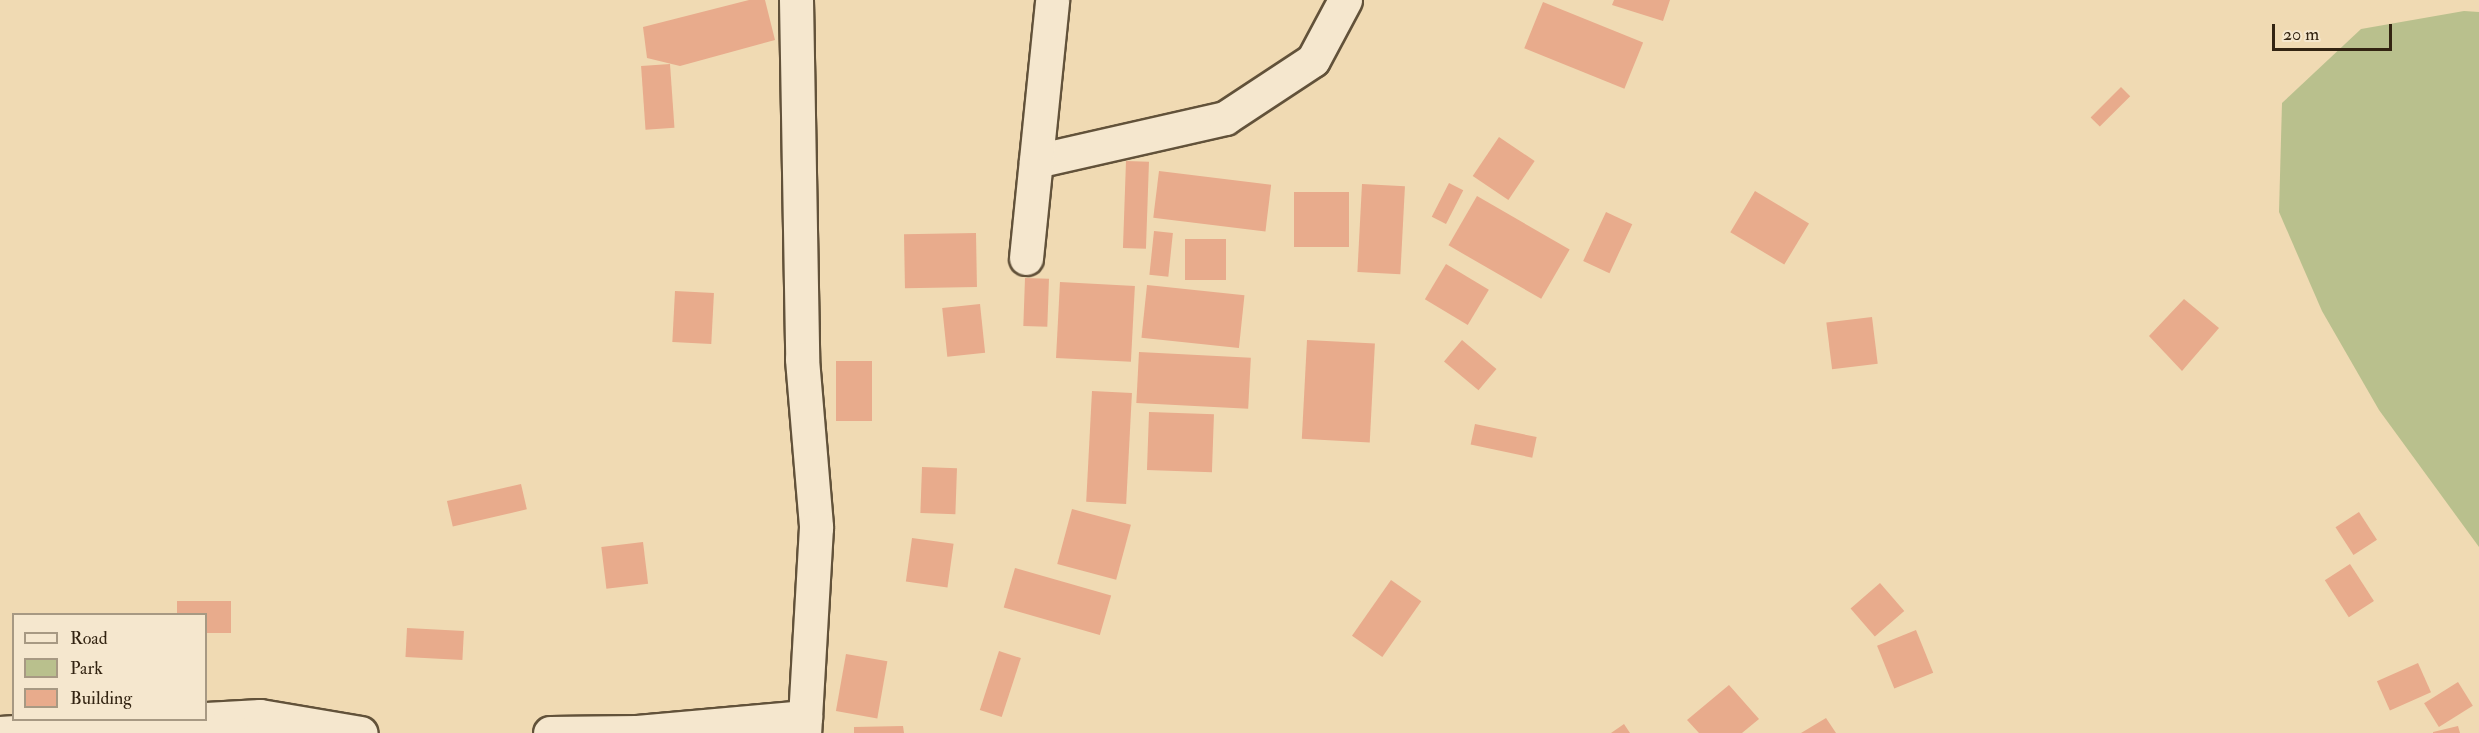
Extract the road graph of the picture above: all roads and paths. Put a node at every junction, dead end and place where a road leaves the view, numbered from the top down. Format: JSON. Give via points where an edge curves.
{"nodes":[{"id":1,"x":796,"y":0,"type":"edge"},
{"id":2,"x":1052,"y":0,"type":"edge"},
{"id":3,"x":1345,"y":0,"type":"edge"},
{"id":4,"x":1036,"y":161,"type":"junction"},
{"id":5,"x":1026,"y":258,"type":"dead end"},
{"id":6,"x":207,"y":719,"type":"edge"},
{"id":7,"x":189,"y":721,"type":"edge"},
{"id":8,"x":805,"y":725,"type":"edge"},
{"id":9,"x":94,"y":731,"type":"edge"},
{"id":10,"x":0,"y":733,"type":"edge"},
{"id":11,"x":361,"y":733,"type":"edge"},
{"id":12,"x":550,"y":733,"type":"edge"}],
"edges":[{"from":1,"to":8,"type":"street","via":[[802,359],[816,527]]},
{"from":2,"to":4,"type":"street"},
{"from":3,"to":4,"type":"street","via":[[1313,60],[1225,118]]},
{"from":4,"to":5,"type":"street"},
{"from":6,"to":11,"type":"street","via":[[260,716]]},
{"from":7,"to":9,"type":"street"},
{"from":8,"to":12,"type":"street"},
{"from":9,"to":10,"type":"street"}]}
